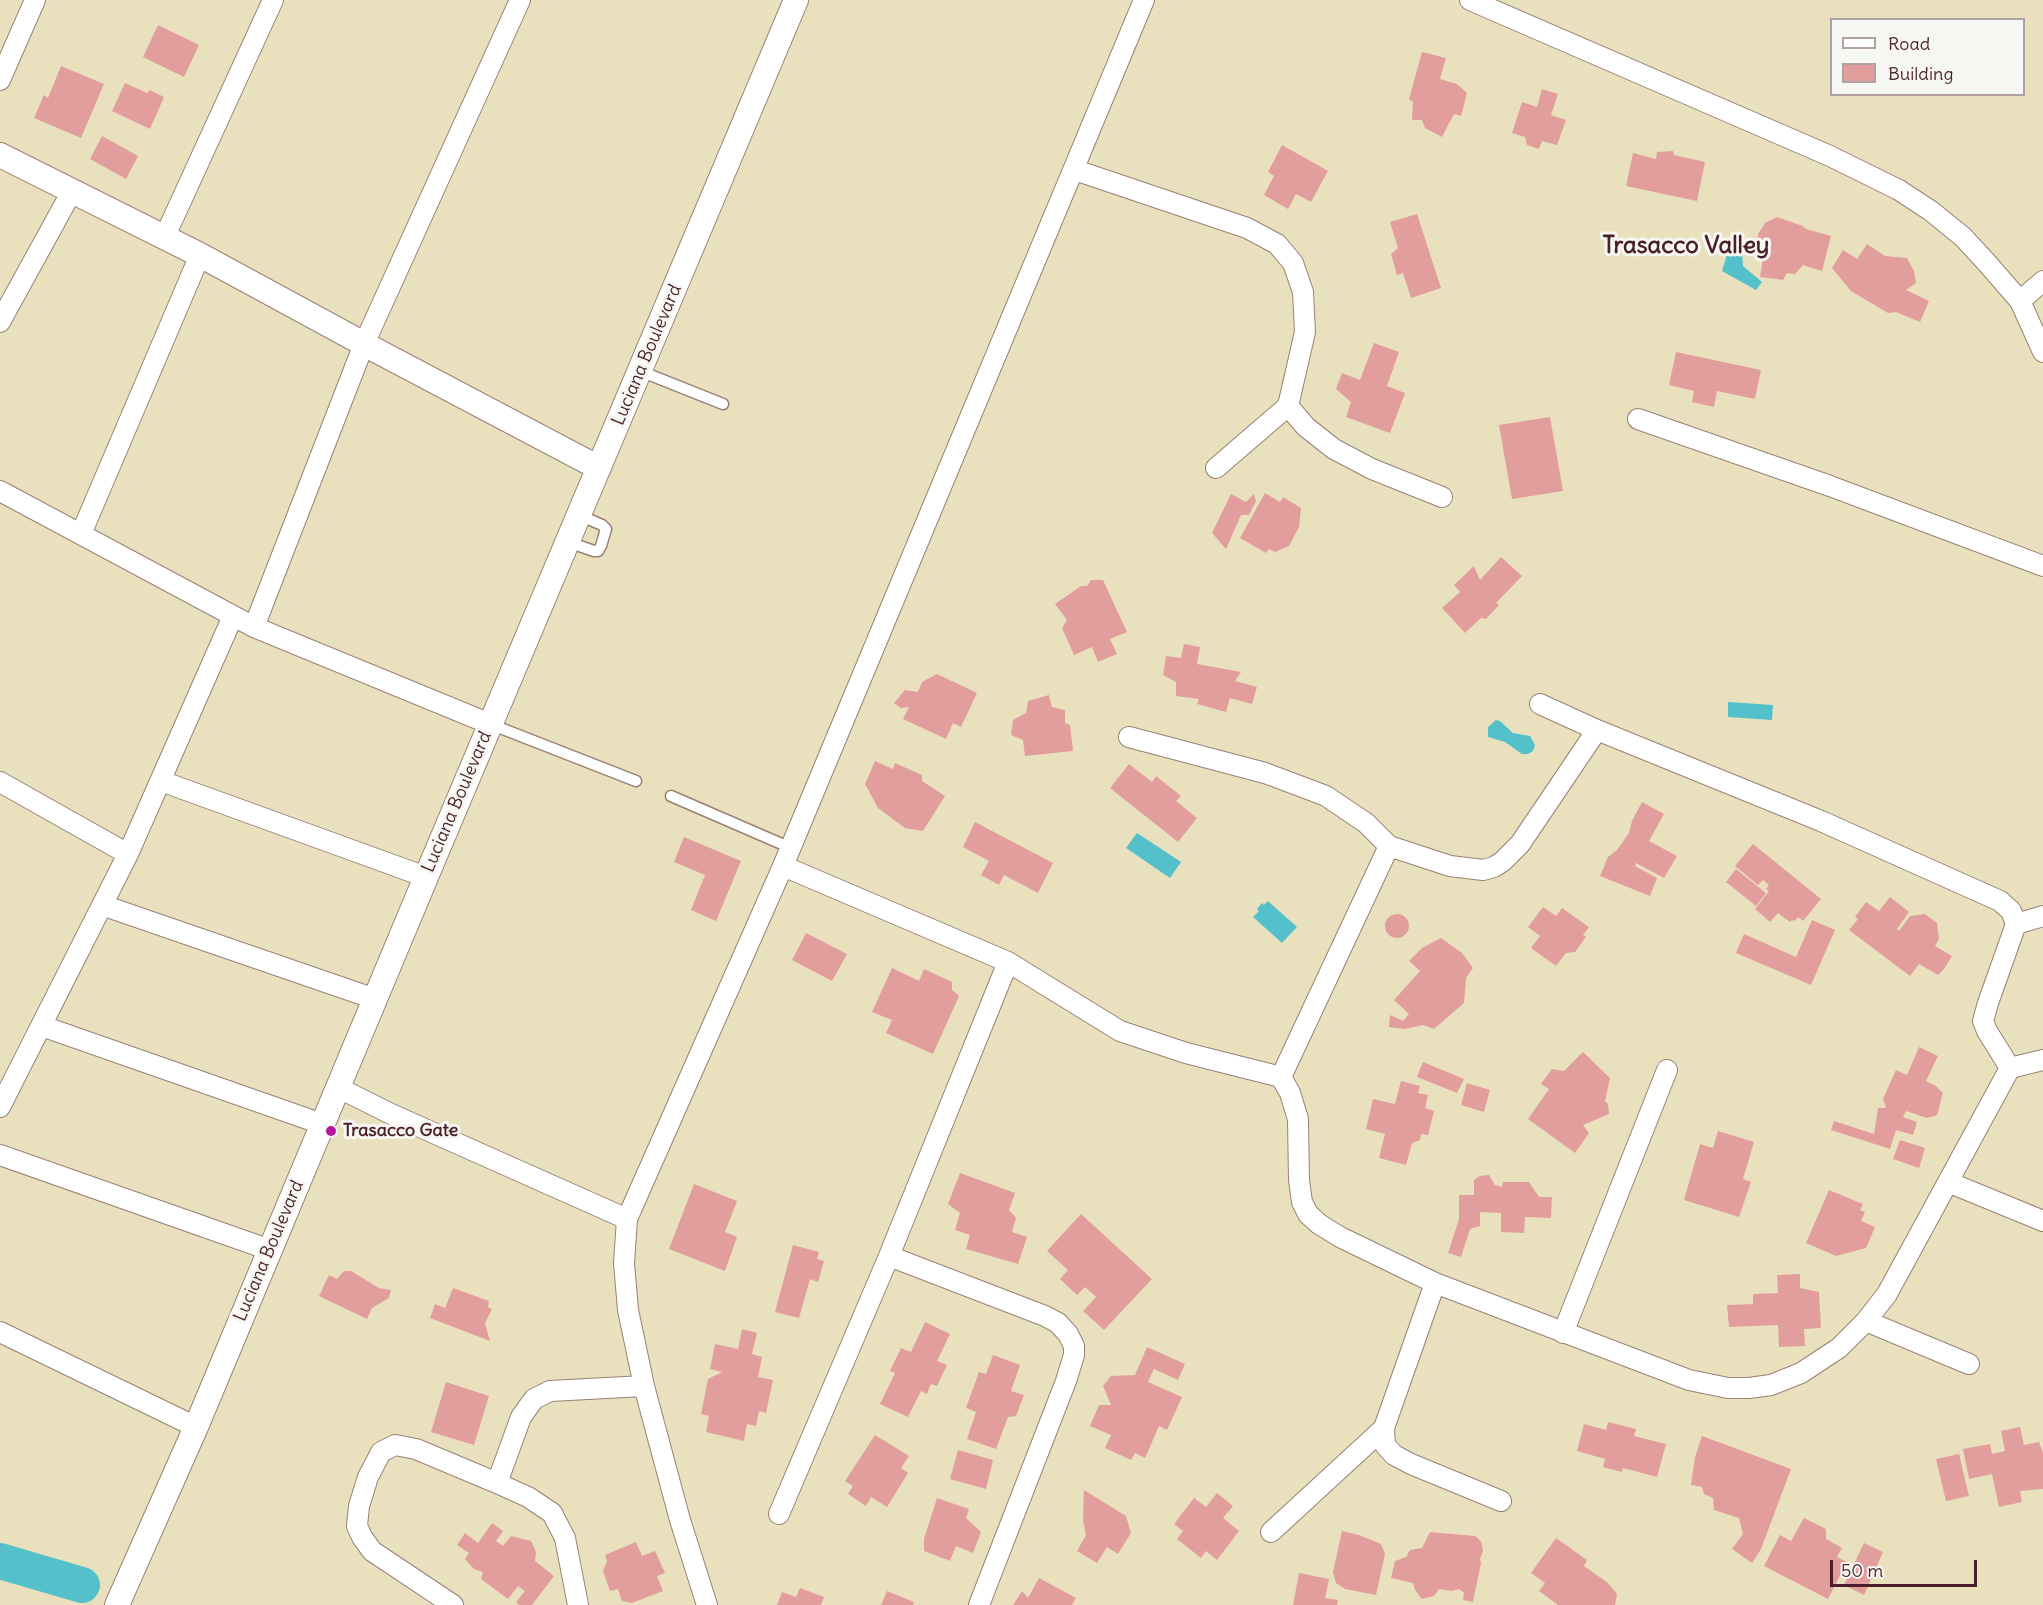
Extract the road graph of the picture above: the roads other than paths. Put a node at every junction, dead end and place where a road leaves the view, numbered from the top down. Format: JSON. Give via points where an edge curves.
{"nodes":[{"id":1,"x":35,"y":0,"type":"edge"},
{"id":2,"x":273,"y":0,"type":"edge"},
{"id":3,"x":520,"y":0,"type":"edge"},
{"id":4,"x":796,"y":0,"type":"edge"},
{"id":5,"x":1144,"y":0,"type":"edge"},
{"id":6,"x":1480,"y":2,"type":"edge"},
{"id":7,"x":0,"y":80,"type":"edge"},
{"id":8,"x":0,"y":154,"type":"edge"},
{"id":9,"x":1075,"y":170,"type":"junction"},
{"id":10,"x":72,"y":191,"type":"junction"},
{"id":11,"x":165,"y":236,"type":"junction"},
{"id":12,"x":200,"y":255,"type":"junction"},
{"id":13,"x":2043,"y":281,"type":"edge"},
{"id":14,"x":2020,"y":301,"type":"junction"},
{"id":15,"x":0,"y":322,"type":"edge"},
{"id":16,"x":364,"y":344,"type":"junction"},
{"id":17,"x":2043,"y":352,"type":"edge"},
{"id":18,"x":640,"y":371,"type":"junction"},
{"id":19,"x":723,"y":404,"type":"dead end"},
{"id":20,"x":1288,"y":406,"type":"junction"},
{"id":21,"x":1638,"y":419,"type":"dead end"},
{"id":22,"x":599,"y":468,"type":"junction"},
{"id":23,"x":1216,"y":468,"type":"dead end"},
{"id":24,"x":0,"y":491,"type":"edge"},
{"id":25,"x":1442,"y":497,"type":"dead end"},
{"id":26,"x":579,"y":515,"type":"junction"},
{"id":27,"x":81,"y":534,"type":"junction"},
{"id":28,"x":568,"y":542,"type":"junction"},
{"id":29,"x":2041,"y":560,"type":"edge"},
{"id":30,"x":233,"y":616,"type":"junction"},
{"id":31,"x":254,"y":627,"type":"junction"},
{"id":32,"x":1540,"y":704,"type":"dead end"},
{"id":33,"x":490,"y":724,"type":"junction"},
{"id":34,"x":1597,"y":729,"type":"junction"},
{"id":35,"x":1129,"y":737,"type":"dead end"},
{"id":36,"x":161,"y":781,"type":"junction"},
{"id":37,"x":636,"y":781,"type":"dead end"},
{"id":38,"x":0,"y":782,"type":"edge"},
{"id":39,"x":671,"y":796,"type":"dead end"},
{"id":40,"x":1389,"y":846,"type":"junction"},
{"id":41,"x":791,"y":848,"type":"junction"},
{"id":42,"x":128,"y":854,"type":"junction"},
{"id":43,"x":783,"y":866,"type":"junction"},
{"id":44,"x":426,"y":877,"type":"junction"},
{"id":45,"x":102,"y":905,"type":"junction"},
{"id":46,"x":2043,"y":916,"type":"edge"},
{"id":47,"x":2016,"y":924,"type":"junction"},
{"id":48,"x":1008,"y":962,"type":"junction"},
{"id":49,"x":375,"y":999,"type":"junction"},
{"id":50,"x":42,"y":1026,"type":"junction"},
{"id":51,"x":2043,"y":1060,"type":"edge"},
{"id":52,"x":2010,"y":1068,"type":"junction"},
{"id":53,"x":1667,"y":1070,"type":"dead end"},
{"id":54,"x":1281,"y":1077,"type":"junction"},
{"id":55,"x":337,"y":1087,"type":"junction"},
{"id":56,"x":0,"y":1107,"type":"edge"},
{"id":57,"x":322,"y":1124,"type":"junction"},
{"id":58,"x":0,"y":1155,"type":"edge"},
{"id":59,"x":1948,"y":1182,"type":"junction"},
{"id":60,"x":627,"y":1219,"type":"junction"},
{"id":61,"x":2043,"y":1221,"type":"edge"},
{"id":62,"x":270,"y":1250,"type":"junction"},
{"id":63,"x":889,"y":1256,"type":"junction"},
{"id":64,"x":1436,"y":1283,"type":"junction"},
{"id":65,"x":1866,"y":1321,"type":"junction"},
{"id":66,"x":0,"y":1332,"type":"edge"},
{"id":67,"x":1563,"y":1333,"type":"junction"},
{"id":68,"x":1968,"y":1364,"type":"dead end"},
{"id":69,"x":644,"y":1386,"type":"junction"},
{"id":70,"x":196,"y":1426,"type":"junction"},
{"id":71,"x":1384,"y":1428,"type":"junction"},
{"id":72,"x":497,"y":1483,"type":"junction"},
{"id":73,"x":1501,"y":1501,"type":"dead end"},
{"id":74,"x":779,"y":1514,"type":"dead end"},
{"id":75,"x":1271,"y":1532,"type":"dead end"},
{"id":76,"x":121,"y":1598,"type":"edge"},
{"id":77,"x":453,"y":1605,"type":"edge"},
{"id":78,"x":578,"y":1605,"type":"edge"},
{"id":79,"x":707,"y":1605,"type":"edge"},
{"id":80,"x":979,"y":1605,"type":"edge"}],
"edges":[{"from":1,"to":7,"type":"street"},
{"from":2,"to":11,"type":"street"},
{"from":3,"to":16,"type":"street"},
{"from":4,"to":18,"type":"street","name":"Luciana Boulevard"},
{"from":5,"to":9,"type":"street"},
{"from":6,"to":14,"type":"street","via":[[1899,190],[1963,237]]},
{"from":8,"to":10,"type":"street"},
{"from":9,"to":20,"type":"street","via":[[1247,228],[1276,244],[1293,262],[1303,292],[1305,332]]},
{"from":9,"to":41,"type":"street"},
{"from":10,"to":11,"type":"street"},
{"from":10,"to":15,"type":"street"},
{"from":11,"to":12,"type":"street"},
{"from":12,"to":16,"type":"street"},
{"from":12,"to":27,"type":"street"},
{"from":13,"to":14,"type":"street"},
{"from":14,"to":17,"type":"street"},
{"from":16,"to":22,"type":"street"},
{"from":16,"to":31,"type":"street"},
{"from":18,"to":19,"type":"lane"},
{"from":18,"to":22,"type":"street","name":"Luciana Boulevard"},
{"from":20,"to":23,"type":"street"},
{"from":20,"to":25,"type":"street","via":[[1306,427],[1334,449]]},
{"from":21,"to":29,"type":"street"},
{"from":22,"to":26,"type":"street","name":"Luciana Boulevard"},
{"from":24,"to":27,"type":"street"},
{"from":26,"to":28,"type":"street","name":"Luciana Boulevard"},
{"from":26,"to":28,"type":"lane","via":[[606,529],[601,546],[594,551]]},
{"from":27,"to":30,"type":"street"},
{"from":28,"to":33,"type":"street","name":"Luciana Boulevard"},
{"from":30,"to":31,"type":"street"},
{"from":30,"to":36,"type":"street"},
{"from":31,"to":33,"type":"street"},
{"from":32,"to":34,"type":"street"},
{"from":33,"to":37,"type":"lane"},
{"from":33,"to":44,"type":"street","name":"Luciana Boulevard"},
{"from":34,"to":40,"type":"street","via":[[1520,844],[1494,867],[1482,870],[1450,866]]},
{"from":34,"to":47,"type":"street","via":[[1821,821],[2000,901],[2011,911]]},
{"from":35,"to":40,"type":"street","via":[[1265,773],[1326,796],[1366,823]]},
{"from":36,"to":42,"type":"street"},
{"from":36,"to":44,"type":"street"},
{"from":38,"to":42,"type":"street"},
{"from":39,"to":41,"type":"lane"},
{"from":40,"to":54,"type":"street"},
{"from":41,"to":43,"type":"street"},
{"from":42,"to":45,"type":"street"},
{"from":43,"to":48,"type":"street"},
{"from":43,"to":60,"type":"street"},
{"from":44,"to":49,"type":"street","name":"Luciana Boulevard"},
{"from":45,"to":49,"type":"street"},
{"from":45,"to":50,"type":"street"},
{"from":46,"to":47,"type":"street"},
{"from":47,"to":52,"type":"street","via":[[1983,1021]]},
{"from":48,"to":54,"type":"street","via":[[1120,1031],[1186,1053]]},
{"from":48,"to":63,"type":"street"},
{"from":49,"to":55,"type":"street","name":"Luciana Boulevard"},
{"from":50,"to":56,"type":"street"},
{"from":50,"to":57,"type":"street"},
{"from":51,"to":52,"type":"street"},
{"from":52,"to":59,"type":"street"},
{"from":53,"to":67,"type":"street"},
{"from":54,"to":64,"type":"street","via":[[1296,1113],[1299,1180],[1308,1214],[1340,1237]]},
{"from":55,"to":57,"type":"street","name":"Luciana Boulevard"},
{"from":55,"to":60,"type":"street"},
{"from":57,"to":62,"type":"street","name":"Luciana Boulevard"},
{"from":58,"to":62,"type":"street"},
{"from":59,"to":61,"type":"street"},
{"from":59,"to":65,"type":"street","via":[[1887,1294]]},
{"from":60,"to":69,"type":"street","via":[[624,1263],[628,1310]]},
{"from":62,"to":70,"type":"street","name":"Luciana Boulevard"},
{"from":63,"to":74,"type":"street"},
{"from":63,"to":80,"type":"street","via":[[1045,1316],[1058,1323],[1074,1346],[1066,1381]]},
{"from":64,"to":67,"type":"street"},
{"from":64,"to":71,"type":"street"},
{"from":65,"to":67,"type":"street","via":[[1839,1348],[1801,1373],[1771,1385],[1749,1388],[1689,1380]]},
{"from":65,"to":68,"type":"street"},
{"from":66,"to":70,"type":"street"},
{"from":69,"to":72,"type":"street","via":[[550,1390],[534,1399],[521,1417]]},
{"from":69,"to":79,"type":"street"},
{"from":70,"to":76,"type":"street","name":"Luciana Boulevard"},
{"from":71,"to":73,"type":"street","via":[[1385,1445],[1394,1455]]},
{"from":71,"to":75,"type":"street"},
{"from":72,"to":77,"type":"street","via":[[416,1449],[395,1445],[381,1452],[368,1477],[358,1506],[357,1526],[362,1537],[372,1551]]},
{"from":72,"to":78,"type":"street","via":[[552,1513],[565,1538]]}]}
